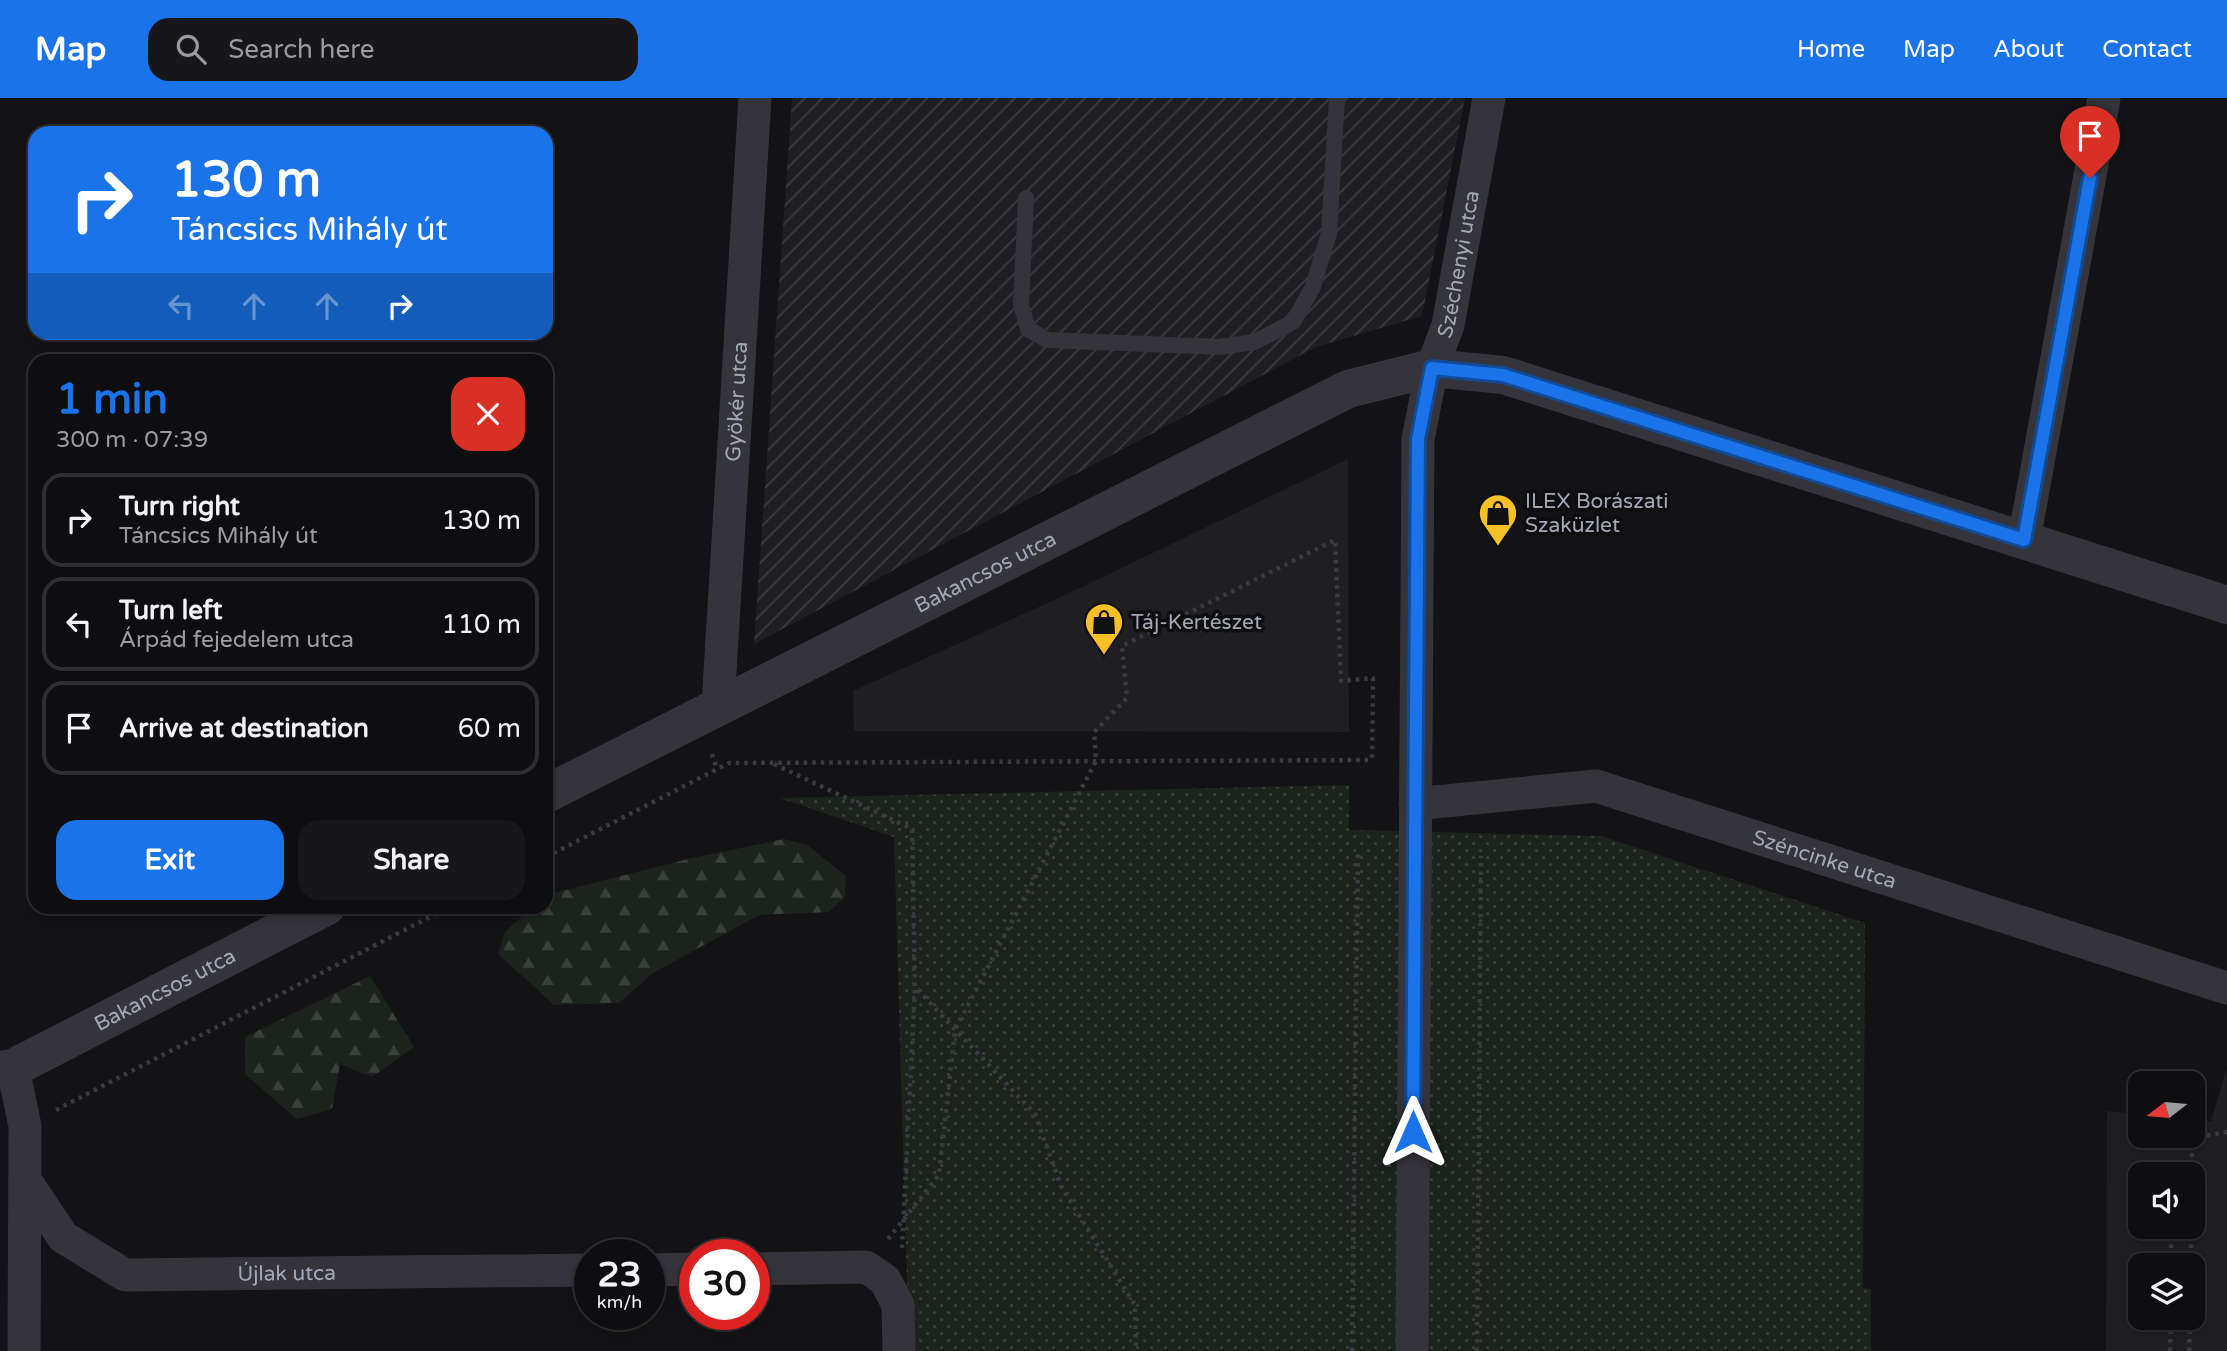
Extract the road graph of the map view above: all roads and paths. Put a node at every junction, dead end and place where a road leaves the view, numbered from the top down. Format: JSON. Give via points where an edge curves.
{"nodes":[{"id":1,"x":755,"y":98,"type":"edge"},
{"id":2,"x":1336,"y":98,"type":"edge"},
{"id":3,"x":1489,"y":98,"type":"edge"},
{"id":4,"x":2104,"y":98,"type":"edge"},
{"id":5,"x":1026,"y":198,"type":"dead end"},
{"id":6,"x":1432,"y":368,"type":"junction"},
{"id":7,"x":2024,"y":540,"type":"junction"},
{"id":8,"x":2227,"y":605,"type":"edge"},
{"id":9,"x":718,"y":705,"type":"junction"},
{"id":10,"x":1373,"y":760,"type":"junction"},
{"id":11,"x":1416,"y":760,"type":"junction"},
{"id":12,"x":1096,"y":761,"type":"junction"},
{"id":13,"x":771,"y":763,"type":"junction"},
{"id":14,"x":553,"y":790,"type":"edge"},
{"id":15,"x":1415,"y":804,"type":"junction"},
{"id":16,"x":553,"y":853,"type":"edge"},
{"id":17,"x":1358,"y":854,"type":"dead end"},
{"id":18,"x":1481,"y":856,"type":"dead end"},
{"id":19,"x":311,"y":914,"type":"edge"},
{"id":20,"x":435,"y":914,"type":"edge"},
{"id":21,"x":915,"y":987,"type":"junction"},
{"id":22,"x":2227,"y":989,"type":"edge"},
{"id":23,"x":955,"y":1030,"type":"junction"},
{"id":24,"x":7,"y":1069,"type":"edge"},
{"id":25,"x":24,"y":1126,"type":"junction"},
{"id":26,"x":2227,"y":1132,"type":"edge"},
{"id":27,"x":2192,"y":1162,"type":"edge"},
{"id":28,"x":25,"y":1181,"type":"junction"},
{"id":29,"x":903,"y":1221,"type":"junction"},
{"id":30,"x":866,"y":1267,"type":"junction"},
{"id":31,"x":770,"y":1269,"type":"edge"},
{"id":32,"x":574,"y":1270,"type":"edge"},
{"id":33,"x":898,"y":1305,"type":"junction"},
{"id":34,"x":2171,"y":1330,"type":"edge"},
{"id":35,"x":2190,"y":1330,"type":"edge"},
{"id":36,"x":24,"y":1351,"type":"edge"},
{"id":37,"x":899,"y":1351,"type":"edge"},
{"id":38,"x":1136,"y":1351,"type":"edge"},
{"id":39,"x":1352,"y":1351,"type":"edge"},
{"id":40,"x":1412,"y":1351,"type":"edge"},
{"id":41,"x":1477,"y":1351,"type":"edge"},
{"id":42,"x":2170,"y":1351,"type":"edge"},
{"id":43,"x":2189,"y":1351,"type":"edge"}],
"edges":[{"from":1,"to":9,"type":"street","name":"Gyökér utca"},
{"from":2,"to":5,"type":"lane","via":[[1329,233],[1313,287],[1293,322],[1255,342],[1219,347],[1047,340],[1028,328],[1021,305]]},
{"from":3,"to":6,"type":"street","name":"Széchenyi utca","via":[[1448,325]]},
{"from":4,"to":7,"type":"street"},
{"from":6,"to":7,"type":"street","name":"Bakancsos utca","via":[[1503,375]]},
{"from":6,"to":9,"type":"street","name":"Bakancsos utca","via":[[1348,389]]},
{"from":6,"to":11,"type":"street","name":"Széchenyi utca","via":[[1418,439]]},
{"from":7,"to":8,"type":"street","name":"Bakancsos utca"},
{"from":9,"to":14,"type":"street","name":"Bakancsos utca"},
{"from":10,"to":11,"type":"path"},
{"from":10,"to":12,"type":"path"},
{"from":10,"to":12,"type":"path","via":[[1373,678],[1341,681],[1335,541],[1122,646],[1127,698],[1094,732]]},
{"from":11,"to":15,"type":"street","name":"Széchenyi utca"},
{"from":12,"to":13,"type":"path"},
{"from":12,"to":23,"type":"path"},
{"from":13,"to":16,"type":"path","via":[[729,763]]},
{"from":13,"to":21,"type":"path","via":[[912,829]]},
{"from":15,"to":22,"type":"street","name":"Széncinke utca","via":[[1596,786]]},
{"from":15,"to":40,"type":"street","name":"Széchenyi utca"},
{"from":17,"to":39,"type":"path"},
{"from":18,"to":41,"type":"path"},
{"from":19,"to":24,"type":"street","name":"Bakancsos utca"},
{"from":20,"to":25,"type":"path"},
{"from":21,"to":23,"type":"path"},
{"from":21,"to":29,"type":"path"},
{"from":23,"to":29,"type":"path","via":[[939,1175]]},
{"from":23,"to":38,"type":"path","via":[[1035,1114],[1061,1186],[1135,1305]]},
{"from":24,"to":25,"type":"street"},
{"from":25,"to":28,"type":"street"},
{"from":26,"to":27,"type":"path","via":[[2192,1138]]},
{"from":28,"to":32,"type":"street","name":"Újlak utca","via":[[63,1237],[125,1275]]},
{"from":28,"to":36,"type":"street"},
{"from":29,"to":30,"type":"path"},
{"from":29,"to":33,"type":"path"},
{"from":30,"to":31,"type":"street"},
{"from":30,"to":33,"type":"street","via":[[885,1280]]},
{"from":33,"to":37,"type":"street"},
{"from":34,"to":42,"type":"path"},
{"from":35,"to":43,"type":"path"}]}
